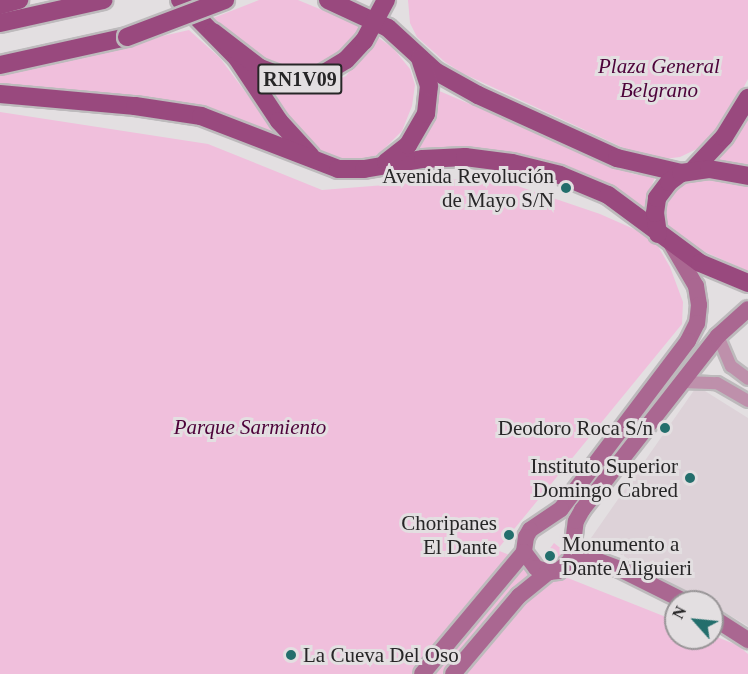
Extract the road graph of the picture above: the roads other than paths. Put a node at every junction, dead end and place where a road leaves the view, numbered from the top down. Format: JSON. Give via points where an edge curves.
{"nodes":[{"id":1,"x":19,"y":0,"type":"edge"},
{"id":2,"x":103,"y":0,"type":"edge"},
{"id":3,"x":180,"y":0,"type":"edge"},
{"id":4,"x":225,"y":0,"type":"edge"},
{"id":5,"x":328,"y":0,"type":"edge"},
{"id":6,"x":386,"y":0,"type":"edge"},
{"id":7,"x":0,"y":5,"type":"edge"},
{"id":8,"x":375,"y":20,"type":"junction"},
{"id":9,"x":0,"y":23,"type":"edge"},
{"id":10,"x":213,"y":32,"type":"junction"},
{"id":11,"x":420,"y":57,"type":"junction"},
{"id":12,"x":0,"y":65,"type":"edge"},
{"id":13,"x":0,"y":94,"type":"edge"},
{"id":14,"x":748,"y":98,"type":"edge"},
{"id":15,"x":317,"y":161,"type":"junction"},
{"id":16,"x":382,"y":165,"type":"junction"},
{"id":17,"x":687,"y":171,"type":"junction"},
{"id":18,"x":748,"y":176,"type":"edge"},
{"id":19,"x":665,"y":240,"type":"junction"},
{"id":20,"x":748,"y":283,"type":"edge"},
{"id":21,"x":748,"y":309,"type":"edge"},
{"id":22,"x":718,"y":336,"type":"junction"},
{"id":23,"x":748,"y":379,"type":"edge"},
{"id":24,"x":683,"y":382,"type":"junction"},
{"id":25,"x":748,"y":401,"type":"edge"},
{"id":26,"x":543,"y":522,"type":"junction"},
{"id":27,"x":574,"y":546,"type":"junction"},
{"id":28,"x":524,"y":552,"type":"junction"},
{"id":29,"x":549,"y":572,"type":"junction"},
{"id":30,"x":664,"y":591,"type":"edge"},
{"id":31,"x":724,"y":625,"type":"edge"},
{"id":32,"x":748,"y":640,"type":"edge"},
{"id":33,"x":422,"y":674,"type":"edge"},
{"id":34,"x":453,"y":674,"type":"edge"}],
"edges":[{"from":1,"to":7,"type":"main road"},
{"from":2,"to":9,"type":"main road"},
{"from":3,"to":10,"type":"main road","number":"RN1V09"},
{"from":4,"to":12,"type":"main road","bridge":true,"via":[[127,37]]},
{"from":5,"to":8,"type":"main road"},
{"from":6,"to":8,"type":"main road","number":"RN1V09"},
{"from":8,"to":10,"type":"main road","number":"RN1V09","via":[[364,41],[346,60],[321,75],[305,79],[288,79],[260,68]]},
{"from":8,"to":11,"type":"main road"},
{"from":10,"to":15,"type":"main road","via":[[243,66],[290,135]]},
{"from":11,"to":16,"type":"main road","via":[[429,86],[426,114],[408,145]]},
{"from":11,"to":17,"type":"main road","via":[[462,87],[617,158]]},
{"from":13,"to":15,"type":"main road","via":[[187,113]]},
{"from":14,"to":17,"type":"main road","via":[[724,137]]},
{"from":15,"to":16,"type":"main road","via":[[350,170]]},
{"from":16,"to":19,"type":"main road","via":[[446,157],[522,165],[593,187],[625,206]]},
{"from":17,"to":18,"type":"main road","via":[[719,170]]},
{"from":17,"to":19,"type":"main road","via":[[669,182],[657,198],[655,213]]},
{"from":19,"to":20,"type":"main road","via":[[711,269]]},
{"from":19,"to":26,"type":"main road","via":[[696,286],[698,314],[688,341],[561,509]]},
{"from":21,"to":22,"type":"main road"},
{"from":22,"to":23,"type":"street","via":[[731,366]]},
{"from":22,"to":24,"type":"main road"},
{"from":24,"to":25,"type":"street","via":[[717,383]]},
{"from":24,"to":27,"type":"main road","via":[[582,510],[576,521]]},
{"from":26,"to":27,"type":"main road","via":[[562,525]]},
{"from":26,"to":28,"type":"main road","via":[[526,537]]},
{"from":27,"to":29,"type":"main road","via":[[565,566]]},
{"from":27,"to":30,"type":"main road"},
{"from":28,"to":29,"type":"main road","via":[[536,568]]},
{"from":28,"to":33,"type":"main road"},
{"from":29,"to":34,"type":"main road","via":[[519,596]]},
{"from":31,"to":32,"type":"main road"}]}
